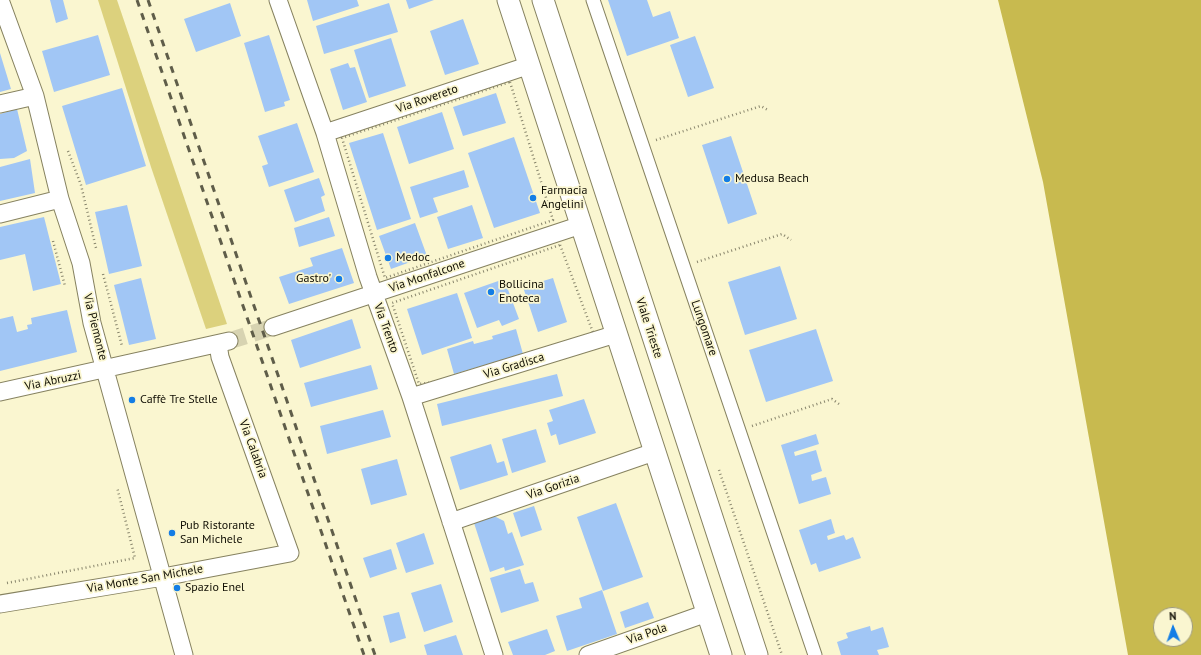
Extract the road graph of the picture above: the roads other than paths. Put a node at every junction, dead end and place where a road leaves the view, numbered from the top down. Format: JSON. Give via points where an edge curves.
{"nodes":[{"id":1,"x":0,"y":0,"type":"edge"},
{"id":2,"x":278,"y":0,"type":"edge"},
{"id":3,"x":508,"y":0,"type":"edge"},
{"id":4,"x":543,"y":0,"type":"edge"},
{"id":5,"x":593,"y":0,"type":"edge"},
{"id":6,"x":530,"y":65,"type":"junction"},
{"id":7,"x":36,"y":96,"type":"junction"},
{"id":8,"x":0,"y":104,"type":"edge"},
{"id":9,"x":325,"y":133,"type":"junction"},
{"id":10,"x":60,"y":199,"type":"junction"},
{"id":11,"x":0,"y":214,"type":"edge"},
{"id":12,"x":580,"y":225,"type":"junction"},
{"id":13,"x":373,"y":294,"type":"junction"},
{"id":14,"x":273,"y":327,"type":"tunnel mouth"},
{"id":15,"x":616,"y":334,"type":"junction"},
{"id":16,"x":105,"y":370,"type":"junction"},
{"id":17,"x":0,"y":392,"type":"edge"},
{"id":18,"x":411,"y":397,"type":"junction"},
{"id":19,"x":654,"y":452,"type":"junction"},
{"id":20,"x":451,"y":522,"type":"junction"},
{"id":21,"x":290,"y":553,"type":"joint"},
{"id":22,"x":163,"y":577,"type":"junction"},
{"id":23,"x":0,"y":604,"type":"edge"},
{"id":24,"x":707,"y":613,"type":"junction"},
{"id":25,"x":184,"y":655,"type":"edge"},
{"id":26,"x":494,"y":655,"type":"edge"},
{"id":27,"x":588,"y":655,"type":"edge"},
{"id":28,"x":721,"y":655,"type":"edge"},
{"id":29,"x":757,"y":655,"type":"edge"},
{"id":30,"x":815,"y":655,"type":"edge"}],
"edges":[{"from":1,"to":7,"type":"street","name":"Via Piemonte"},
{"from":2,"to":9,"type":"street","name":"Via Trento"},
{"from":3,"to":6,"type":"street"},
{"from":4,"to":29,"type":"street","name":"Viale Trieste"},
{"from":5,"to":30,"type":"street","name":"Lungomare"},
{"from":6,"to":9,"type":"street","name":"Via Rovereto"},
{"from":6,"to":12,"type":"street"},
{"from":7,"to":8,"type":"street"},
{"from":7,"to":10,"type":"street","name":"Via Piemonte"},
{"from":9,"to":13,"type":"street","name":"Via Trento"},
{"from":10,"to":11,"type":"street"},
{"from":10,"to":16,"type":"street","name":"Via Piemonte","via":[[80,263]]},
{"from":12,"to":13,"type":"street","name":"Via Monfalcone"},
{"from":12,"to":15,"type":"street"},
{"from":13,"to":14,"type":"street","name":"Via Monfalcone"},
{"from":13,"to":18,"type":"street","name":"Via Trento"},
{"from":15,"to":18,"type":"street","name":"Via Gradisca"},
{"from":15,"to":19,"type":"street"},
{"from":16,"to":17,"type":"street","name":"Via Abruzzi"},
{"from":16,"to":21,"type":"street","name":"Via Calabria","via":[[223,343],[220,357]]},
{"from":16,"to":22,"type":"street","name":"Via Piemonte"},
{"from":18,"to":20,"type":"street","name":"Via Trento"},
{"from":19,"to":20,"type":"street","name":"Via Gorizia"},
{"from":19,"to":24,"type":"street"},
{"from":20,"to":26,"type":"street","name":"Via Trento"},
{"from":21,"to":22,"type":"street","name":"Via Monte San Michele"},
{"from":22,"to":23,"type":"street","name":"Via Monte San Michele"},
{"from":22,"to":25,"type":"street","name":"Via Piemonte"},
{"from":24,"to":27,"type":"street","name":"Via Pola"},
{"from":24,"to":28,"type":"street"}]}
